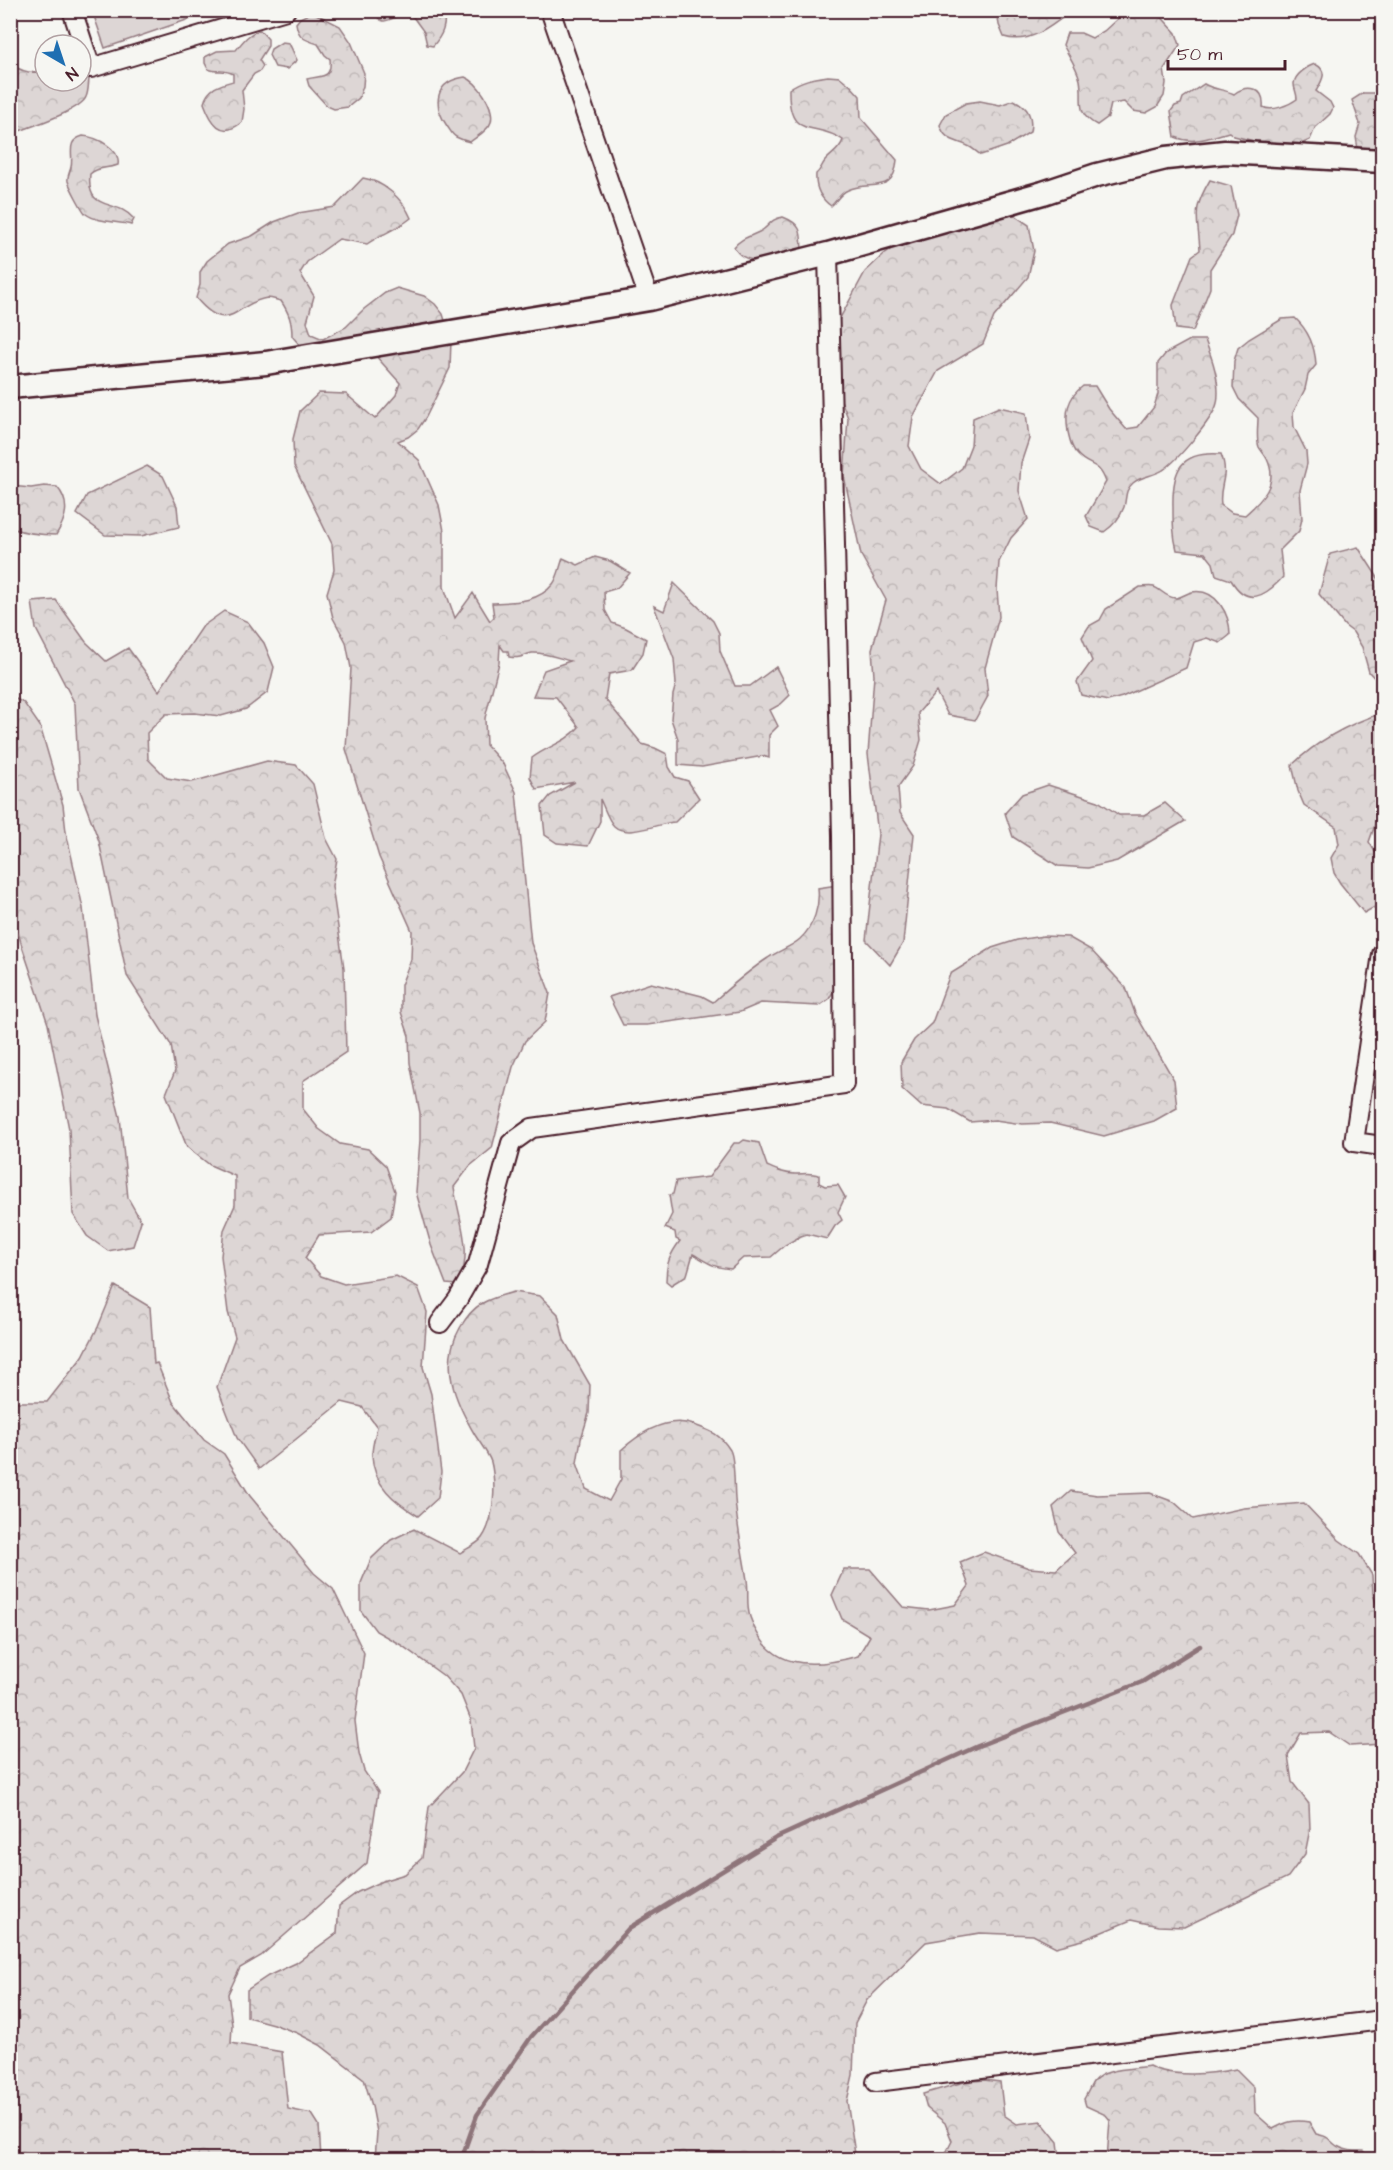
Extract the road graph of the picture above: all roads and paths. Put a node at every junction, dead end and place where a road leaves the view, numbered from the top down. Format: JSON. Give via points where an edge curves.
{"nodes":[{"id":1,"x":72,"y":10,"type":"edge"},
{"id":2,"x":286,"y":10,"type":"edge"},
{"id":3,"x":550,"y":10,"type":"edge"},
{"id":4,"x":1383,"y":161,"type":"edge"},
{"id":5,"x":828,"y":254,"type":"junction"},
{"id":6,"x":649,"y":299,"type":"junction"},
{"id":7,"x":10,"y":387,"type":"edge"},
{"id":8,"x":1383,"y":954,"type":"edge"},
{"id":9,"x":1383,"y":1146,"type":"edge"},
{"id":10,"x":440,"y":1323,"type":"dead end"},
{"id":11,"x":1382,"y":2018,"type":"edge"},
{"id":12,"x":876,"y":2082,"type":"dead end"}],
"edges":[{"from":1,"to":2,"type":"street","via":[[91,68]]},
{"from":3,"to":6,"type":"street"},
{"from":4,"to":5,"type":"street","via":[[1225,152],[1166,158]]},
{"from":5,"to":6,"type":"street"},
{"from":5,"to":10,"type":"street","via":[[844,1084],[532,1128],[511,1143],[478,1263]]},
{"from":6,"to":7,"type":"street","via":[[266,363]]},
{"from":8,"to":9,"type":"street","via":[[1354,1142]]},
{"from":11,"to":12,"type":"street"}]}
